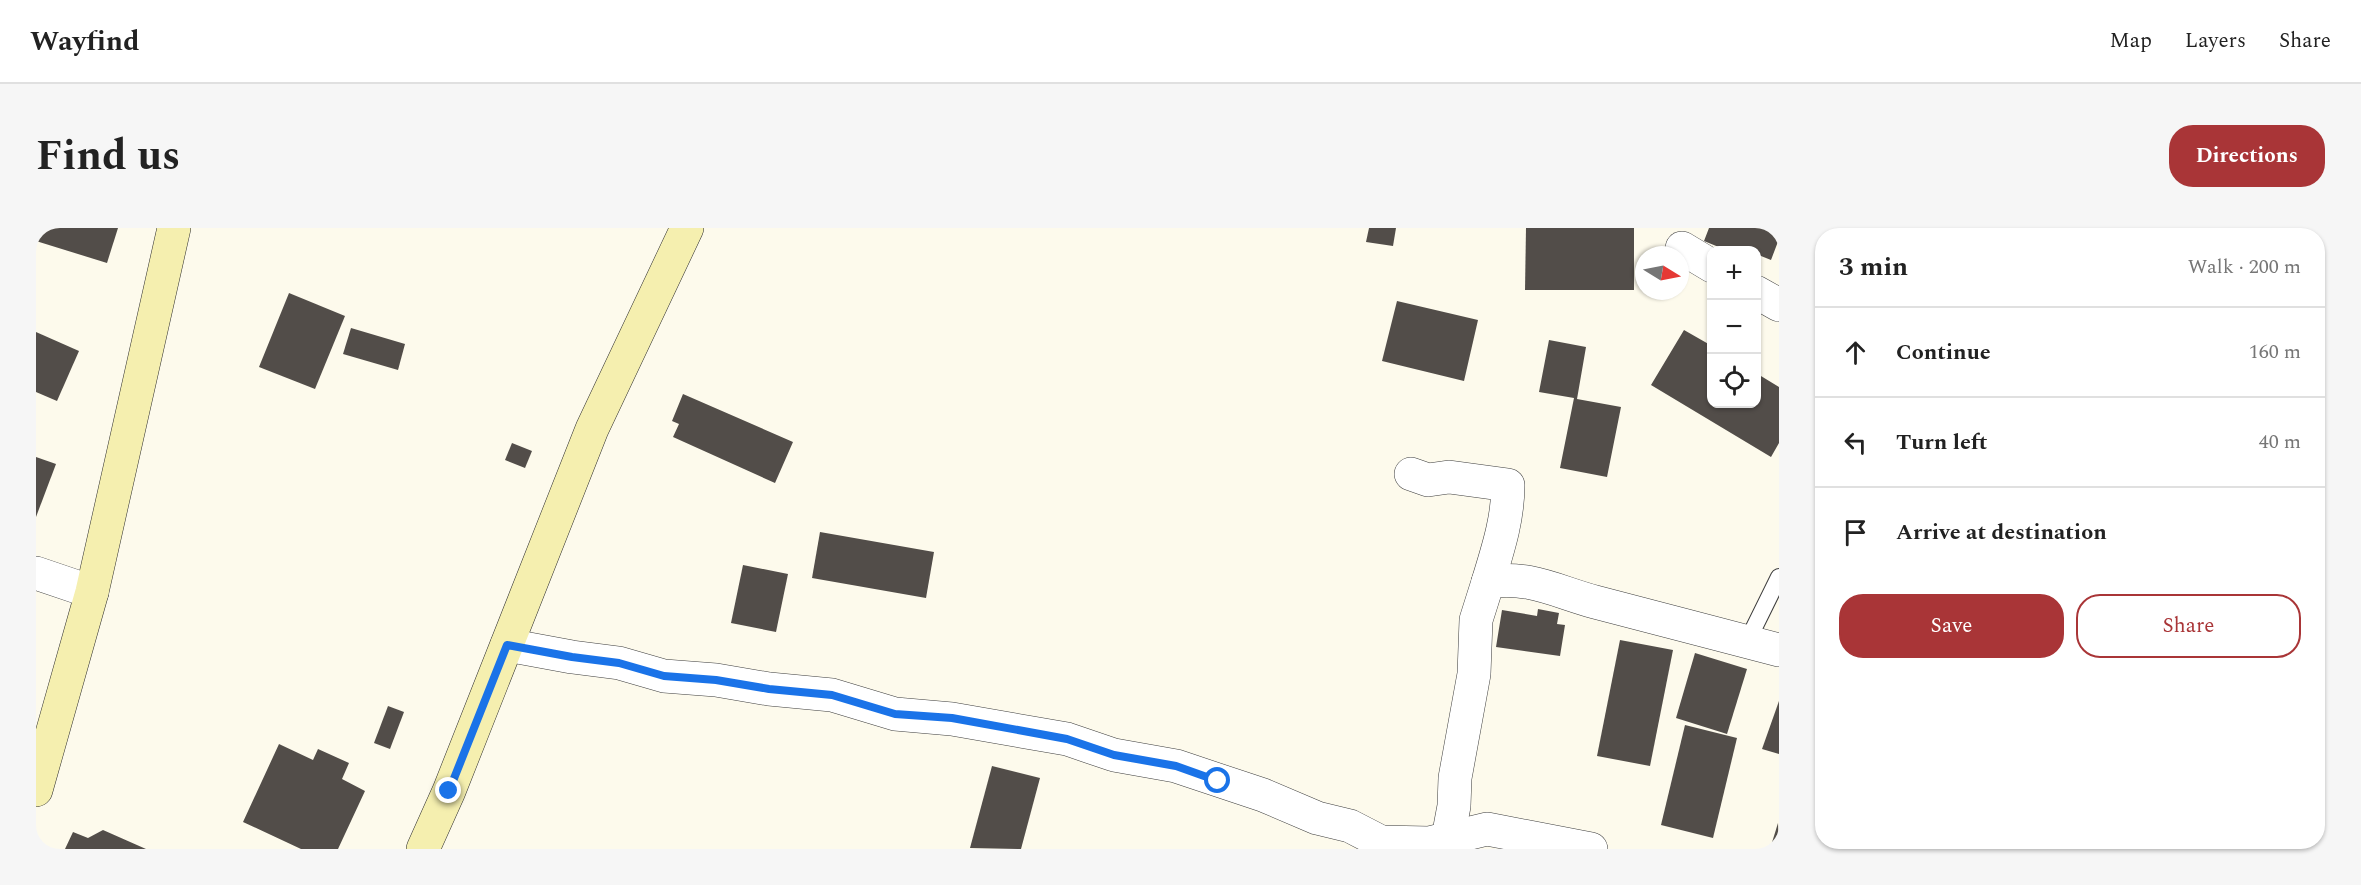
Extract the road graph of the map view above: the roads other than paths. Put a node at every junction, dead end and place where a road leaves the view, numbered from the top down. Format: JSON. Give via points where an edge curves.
{"nodes":[{"id":1,"x":174,"y":228,"type":"edge"},
{"id":2,"x":687,"y":228,"type":"edge"},
{"id":3,"x":1689,"y":252,"type":"edge"},
{"id":4,"x":1707,"y":263,"type":"edge"},
{"id":5,"x":1761,"y":295,"type":"edge"},
{"id":6,"x":1779,"y":306,"type":"edge"},
{"id":7,"x":1411,"y":474,"type":"dead end"},
{"id":8,"x":36,"y":573,"type":"edge"},
{"id":9,"x":1779,"y":577,"type":"edge"},
{"id":10,"x":1488,"y":582,"type":"junction"},
{"id":11,"x":92,"y":592,"type":"junction"},
{"id":12,"x":1748,"y":642,"type":"junction"},
{"id":13,"x":507,"y":645,"type":"junction"},
{"id":14,"x":1779,"y":650,"type":"edge"},
{"id":15,"x":36,"y":790,"type":"edge"},
{"id":16,"x":1448,"y":838,"type":"junction"},
{"id":17,"x":423,"y":849,"type":"edge"},
{"id":18,"x":1591,"y":849,"type":"edge"}],
"edges":[{"from":1,"to":11,"type":"street"},
{"from":2,"to":13,"type":"street","via":[[592,429]]},
{"from":3,"to":4,"type":"street"},
{"from":5,"to":6,"type":"street"},
{"from":7,"to":10,"type":"street","via":[[1428,480],[1449,477],[1508,485],[1503,532]]},
{"from":8,"to":11,"type":"street"},
{"from":9,"to":12,"type":"lane"},
{"from":10,"to":12,"type":"street","via":[[1508,578],[1540,584]]},
{"from":10,"to":16,"type":"street","via":[[1476,620],[1474,674]]},
{"from":11,"to":15,"type":"street"},
{"from":12,"to":14,"type":"street"},
{"from":13,"to":16,"type":"street","via":[[619,663],[664,676],[832,695],[895,714],[952,718],[1067,739],[1114,755],[1176,766],[1317,818],[1350,826],[1382,842],[1429,843]]},
{"from":13,"to":17,"type":"street"},
{"from":16,"to":18,"type":"street","via":[[1487,829]]}]}
